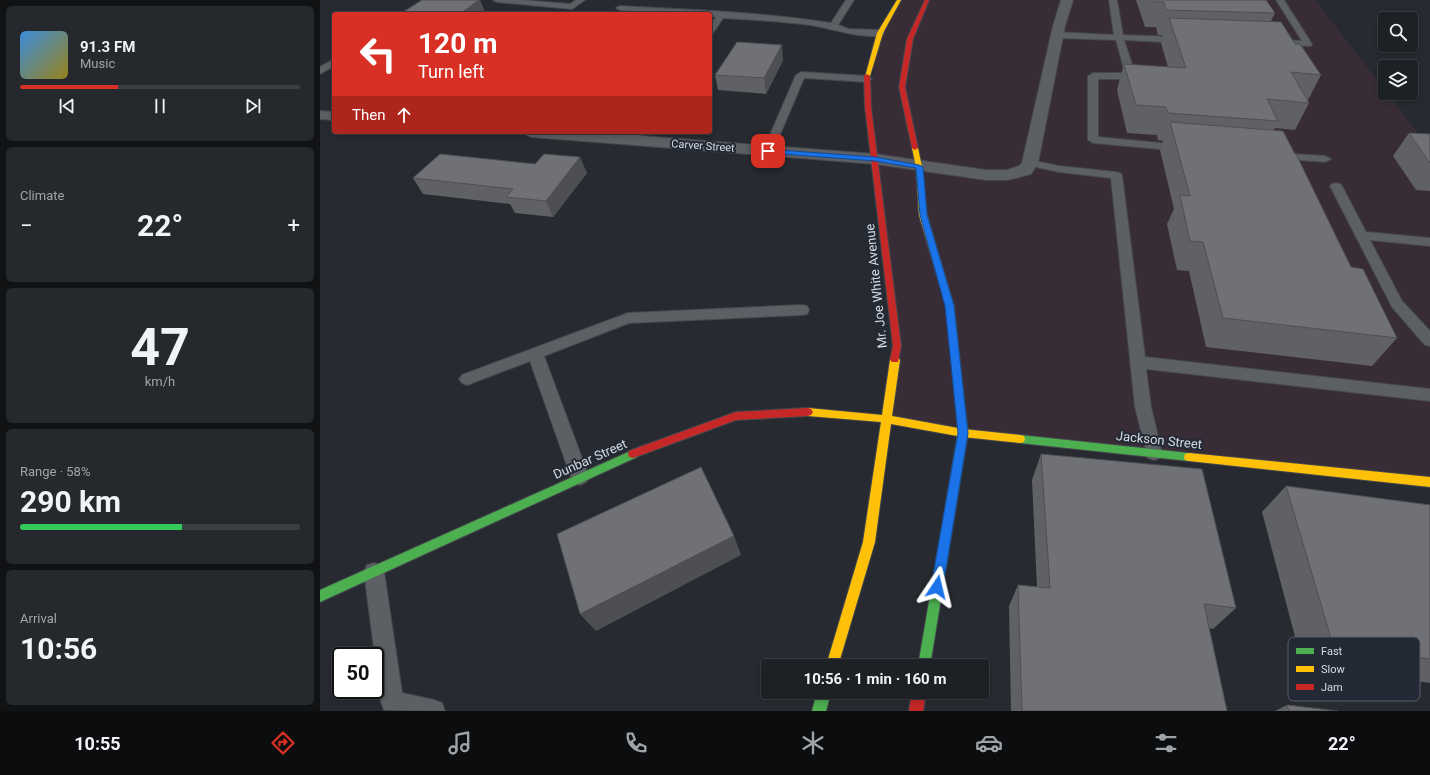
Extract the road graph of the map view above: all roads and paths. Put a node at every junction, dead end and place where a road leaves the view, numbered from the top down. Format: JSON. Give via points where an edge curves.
{"nodes":[{"id":1,"x":497,"y":0,"type":"edge"},
{"id":2,"x":581,"y":0,"type":"edge"},
{"id":3,"x":850,"y":0,"type":"edge"},
{"id":4,"x":899,"y":0,"type":"edge"},
{"id":5,"x":927,"y":0,"type":"edge"},
{"id":6,"x":1067,"y":0,"type":"edge"},
{"id":7,"x":1114,"y":0,"type":"edge"},
{"id":8,"x":1280,"y":0,"type":"edge"},
{"id":9,"x":620,"y":7,"type":"edge"},
{"id":10,"x":682,"y":12,"type":"edge"},
{"id":11,"x":712,"y":14,"type":"edge"},
{"id":12,"x":721,"y":15,"type":"junction"},
{"id":13,"x":833,"y":26,"type":"junction"},
{"id":14,"x":712,"y":28,"type":"edge"},
{"id":15,"x":880,"y":33,"type":"junction"},
{"id":16,"x":1057,"y":35,"type":"junction"},
{"id":17,"x":1119,"y":37,"type":"junction"},
{"id":18,"x":1190,"y":40,"type":"edge"},
{"id":19,"x":1269,"y":43,"type":"edge"},
{"id":20,"x":332,"y":63,"type":"edge"},
{"id":21,"x":320,"y":71,"type":"edge"},
{"id":22,"x":867,"y":79,"type":"junction"},
{"id":23,"x":320,"y":115,"type":"edge"},
{"id":24,"x":332,"y":116,"type":"edge"},
{"id":25,"x":584,"y":134,"type":"edge"},
{"id":26,"x":635,"y":136,"type":"edge"},
{"id":27,"x":1194,"y":149,"type":"edge"},
{"id":28,"x":768,"y":151,"type":"junction"},
{"id":29,"x":1271,"y":155,"type":"edge"},
{"id":30,"x":875,"y":159,"type":"junction"},
{"id":31,"x":1325,"y":159,"type":"dead end"},
{"id":32,"x":1030,"y":163,"type":"junction"},
{"id":33,"x":919,"y":167,"type":"junction"},
{"id":34,"x":1336,"y":186,"type":"dead end"},
{"id":35,"x":1362,"y":235,"type":"junction"},
{"id":36,"x":1430,"y":242,"type":"edge"},
{"id":37,"x":802,"y":310,"type":"dead end"},
{"id":38,"x":1430,"y":341,"type":"edge"},
{"id":39,"x":535,"y":353,"type":"junction"},
{"id":40,"x":1138,"y":362,"type":"junction"},
{"id":41,"x":467,"y":379,"type":"dead end"},
{"id":42,"x":1430,"y":395,"type":"edge"},
{"id":43,"x":887,"y":420,"type":"junction"},
{"id":44,"x":963,"y":433,"type":"junction"},
{"id":45,"x":1154,"y":453,"type":"junction"},
{"id":46,"x":580,"y":477,"type":"junction"},
{"id":47,"x":1430,"y":482,"type":"edge"},
{"id":48,"x":374,"y":572,"type":"junction"},
{"id":49,"x":320,"y":596,"type":"edge"},
{"id":50,"x":834,"y":659,"type":"edge"},
{"id":51,"x":925,"y":659,"type":"edge"},
{"id":52,"x":822,"y":699,"type":"edge"},
{"id":53,"x":918,"y":699,"type":"edge"},
{"id":54,"x":434,"y":711,"type":"edge"},
{"id":55,"x":819,"y":711,"type":"edge"},
{"id":56,"x":916,"y":711,"type":"edge"}],
"edges":[{"from":1,"to":2,"type":"lane","via":[[572,7]]},
{"from":3,"to":13,"type":"lane"},
{"from":4,"to":15,"type":"main road","name":"Mr. Joe White Avenue"},
{"from":5,"to":33,"type":"main road","via":[[910,39],[902,87]]},
{"from":6,"to":16,"type":"street"},
{"from":7,"to":17,"type":"lane"},
{"from":8,"to":19,"type":"lane","via":[[1308,44]]},
{"from":9,"to":10,"type":"lane"},
{"from":11,"to":12,"type":"lane"},
{"from":12,"to":13,"type":"lane"},
{"from":12,"to":14,"type":"lane"},
{"from":13,"to":15,"type":"lane","via":[[848,31]]},
{"from":15,"to":22,"type":"main road","name":"Mr. Joe White Avenue"},
{"from":16,"to":17,"type":"lane"},
{"from":16,"to":32,"type":"street"},
{"from":17,"to":18,"type":"lane"},
{"from":17,"to":27,"type":"lane","via":[[1130,76],[1093,76],[1093,140]]},
{"from":20,"to":21,"type":"lane"},
{"from":22,"to":28,"type":"lane","via":[[801,75]]},
{"from":22,"to":30,"type":"main road","name":"Mr. Joe White Avenue"},
{"from":23,"to":24,"type":"street"},
{"from":25,"to":26,"type":"street","name":"Carver Street"},
{"from":26,"to":28,"type":"street","name":"Carver Street"},
{"from":28,"to":30,"type":"street","name":"Carver Street"},
{"from":29,"to":31,"type":"lane"},
{"from":30,"to":33,"type":"street","name":"Carver Street"},
{"from":30,"to":43,"type":"main road","name":"Mr. Joe White Avenue","via":[[897,346]]},
{"from":32,"to":33,"type":"street","name":"Carver Street","via":[[1025,170],[1008,175]]},
{"from":32,"to":40,"type":"lane","via":[[1116,175]]},
{"from":33,"to":44,"type":"main road","via":[[923,215],[950,306]]},
{"from":34,"to":35,"type":"lane"},
{"from":35,"to":36,"type":"lane"},
{"from":35,"to":38,"type":"lane","via":[[1397,304]]},
{"from":37,"to":39,"type":"lane","via":[[628,318]]},
{"from":39,"to":41,"type":"lane"},
{"from":39,"to":46,"type":"lane"},
{"from":40,"to":42,"type":"lane"},
{"from":40,"to":45,"type":"lane","via":[[1143,406]]},
{"from":43,"to":44,"type":"main road","name":"Jackson Street"},
{"from":43,"to":46,"type":"main road","name":"Dunbar Street","via":[[801,411],[736,416],[646,448]]},
{"from":43,"to":50,"type":"main road","name":"Mr. Joe White Avenue","via":[[869,542]]},
{"from":44,"to":45,"type":"main road","name":"Jackson Street"},
{"from":44,"to":51,"type":"main road"},
{"from":45,"to":47,"type":"main road","name":"Jackson Street"},
{"from":46,"to":48,"type":"main road","name":"Dunbar Street"},
{"from":48,"to":49,"type":"main road","name":"Dunbar Street"},
{"from":48,"to":54,"type":"lane","via":[[392,702]]},
{"from":52,"to":55,"type":"main road"},
{"from":53,"to":56,"type":"main road"}]}
